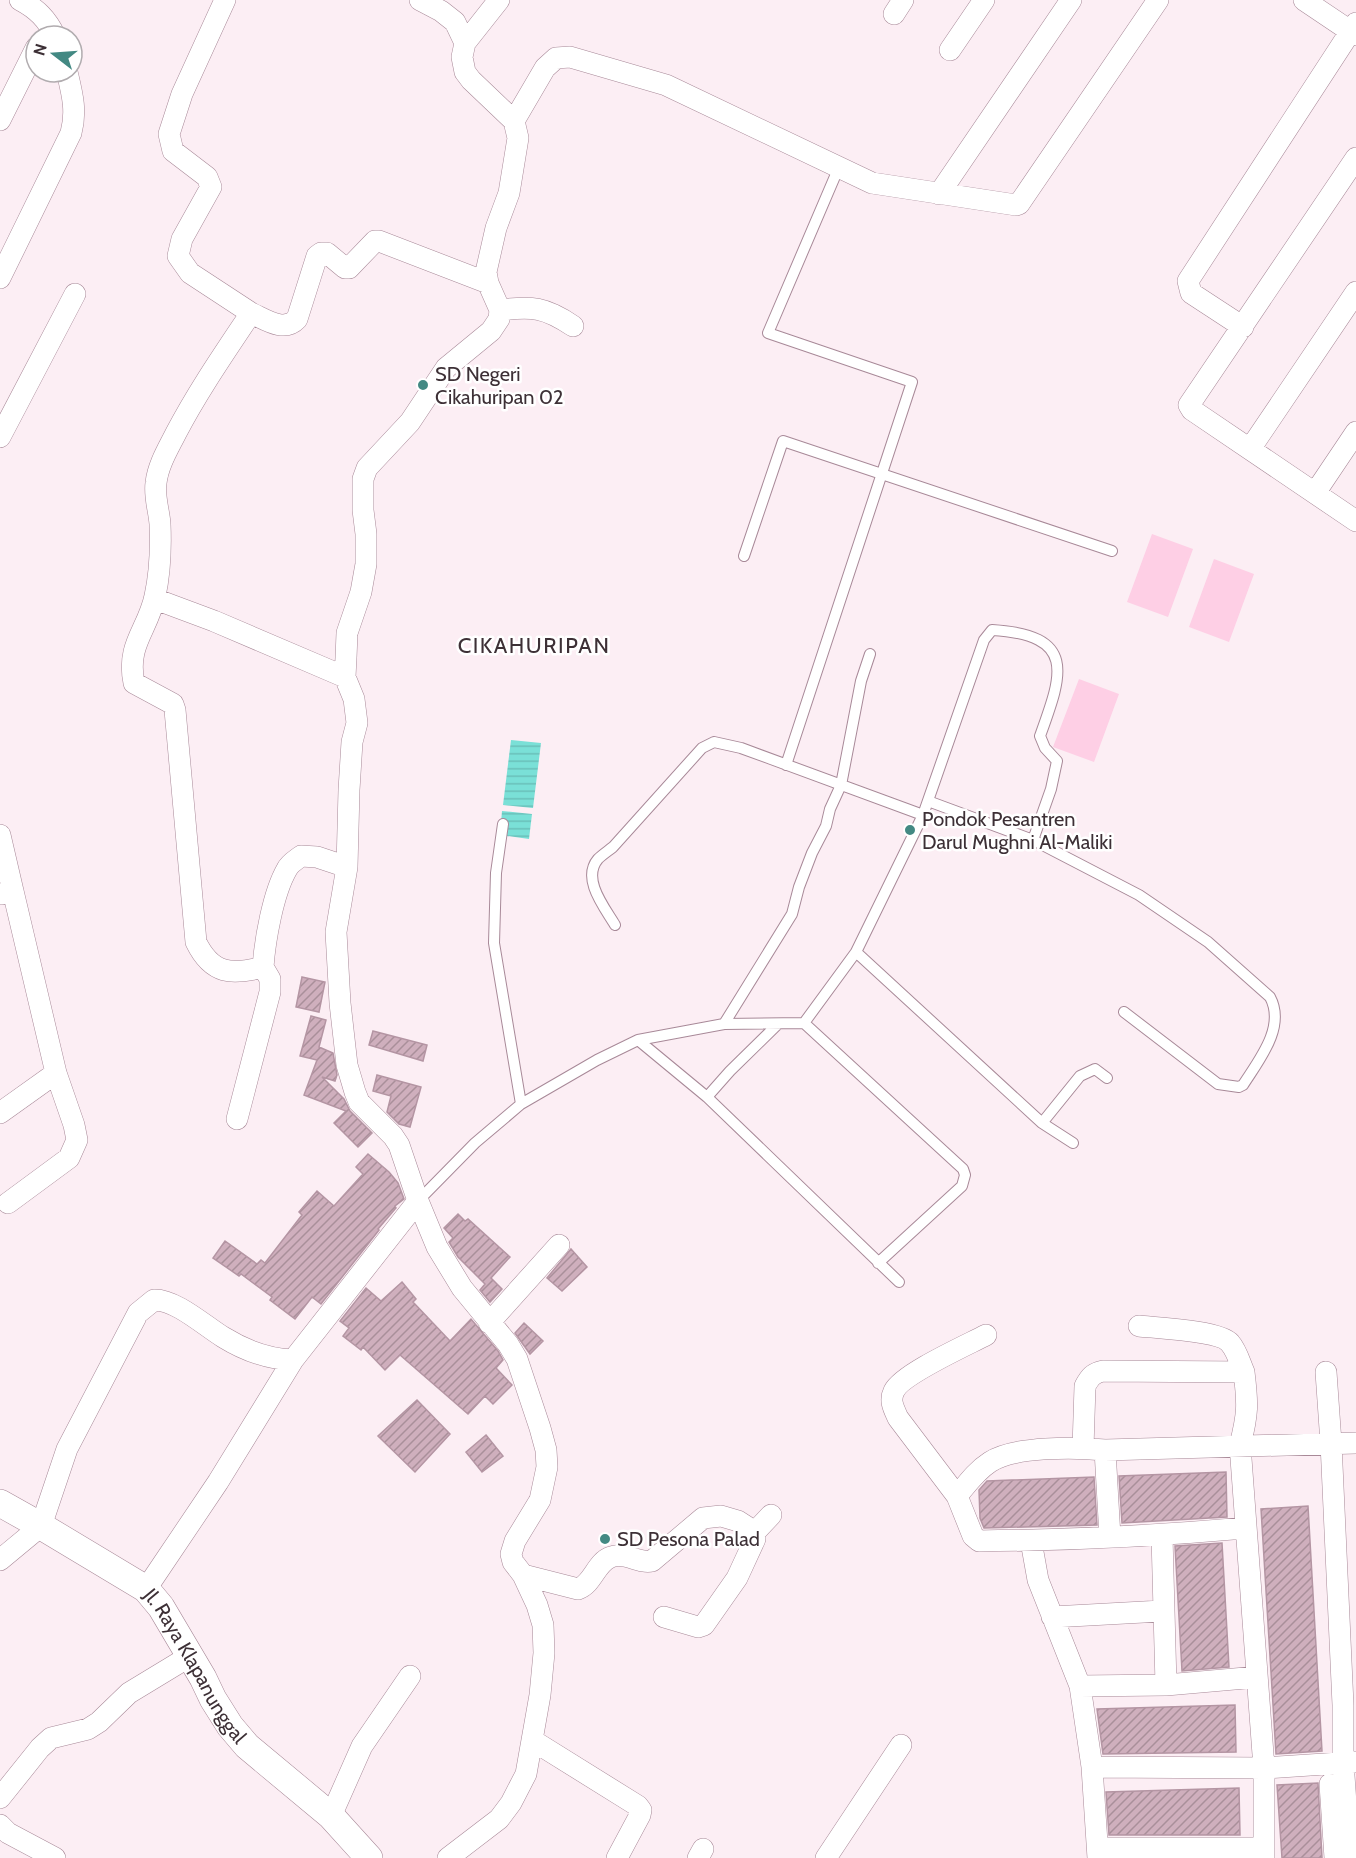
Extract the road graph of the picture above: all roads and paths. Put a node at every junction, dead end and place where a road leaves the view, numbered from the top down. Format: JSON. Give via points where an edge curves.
{"nodes":[{"id":1,"x":20,"y":0,"type":"edge"},
{"id":2,"x":225,"y":0,"type":"edge"},
{"id":3,"x":420,"y":0,"type":"edge"},
{"id":4,"x":499,"y":0,"type":"edge"},
{"id":5,"x":984,"y":0,"type":"edge"},
{"id":6,"x":1071,"y":0,"type":"edge"},
{"id":7,"x":1158,"y":0,"type":"edge"},
{"id":8,"x":1304,"y":0,"type":"edge"},
{"id":9,"x":44,"y":24,"type":"edge"},
{"id":10,"x":1354,"y":30,"type":"edge"},
{"id":11,"x":465,"y":43,"type":"junction"},
{"id":12,"x":950,"y":50,"type":"dead end"},
{"id":13,"x":24,"y":72,"type":"edge"},
{"id":14,"x":70,"y":84,"type":"edge"},
{"id":15,"x":0,"y":120,"type":"edge"},
{"id":16,"x":514,"y":122,"type":"junction"},
{"id":17,"x":1356,"y":158,"type":"edge"},
{"id":18,"x":839,"y":167,"type":"junction"},
{"id":19,"x":939,"y":194,"type":"junction"},
{"id":20,"x":0,"y":278,"type":"edge"},
{"id":21,"x":488,"y":283,"type":"junction"},
{"id":22,"x":1356,"y":292,"type":"edge"},
{"id":23,"x":75,"y":294,"type":"dead end"},
{"id":24,"x":500,"y":310,"type":"junction"},
{"id":25,"x":251,"y":313,"type":"junction"},
{"id":26,"x":573,"y":326,"type":"dead end"},
{"id":27,"x":1243,"y":327,"type":"junction"},
{"id":28,"x":1356,"y":432,"type":"edge"},
{"id":29,"x":0,"y":437,"type":"edge"},
{"id":30,"x":1251,"y":449,"type":"junction"},
{"id":31,"x":882,"y":474,"type":"junction"},
{"id":32,"x":1315,"y":493,"type":"junction"},
{"id":33,"x":1356,"y":521,"type":"edge"},
{"id":34,"x":1112,"y":551,"type":"dead end"},
{"id":35,"x":744,"y":556,"type":"dead end"},
{"id":36,"x":154,"y":599,"type":"junction"},
{"id":37,"x":870,"y":654,"type":"dead end"},
{"id":38,"x":345,"y":677,"type":"junction"},
{"id":39,"x":786,"y":765,"type":"junction"},
{"id":40,"x":841,"y":784,"type":"junction"},
{"id":41,"x":928,"y":801,"type":"junction"},
{"id":42,"x":923,"y":815,"type":"junction"},
{"id":43,"x":503,"y":824,"type":"dead end"},
{"id":44,"x":0,"y":835,"type":"edge"},
{"id":45,"x":1034,"y":840,"type":"junction"},
{"id":46,"x":347,"y":867,"type":"junction"},
{"id":47,"x":7,"y":892,"type":"edge"},
{"id":48,"x":615,"y":925,"type":"dead end"},
{"id":49,"x":856,"y":952,"type":"junction"},
{"id":50,"x":264,"y":967,"type":"junction"},
{"id":51,"x":1124,"y":1012,"type":"dead end"},
{"id":52,"x":804,"y":1023,"type":"junction"},
{"id":53,"x":724,"y":1024,"type":"junction"},
{"id":54,"x":777,"y":1025,"type":"junction"},
{"id":55,"x":638,"y":1040,"type":"junction"},
{"id":56,"x":56,"y":1073,"type":"junction"},
{"id":57,"x":1107,"y":1078,"type":"dead end"},
{"id":58,"x":707,"y":1098,"type":"junction"},
{"id":59,"x":521,"y":1104,"type":"junction"},
{"id":60,"x":0,"y":1113,"type":"edge"},
{"id":61,"x":237,"y":1119,"type":"dead end"},
{"id":62,"x":1042,"y":1123,"type":"junction"},
{"id":63,"x":1073,"y":1143,"type":"dead end"},
{"id":64,"x":418,"y":1201,"type":"junction"},
{"id":65,"x":8,"y":1203,"type":"dead end"},
{"id":66,"x":560,"y":1245,"type":"dead end"},
{"id":67,"x":878,"y":1263,"type":"junction"},
{"id":68,"x":899,"y":1282,"type":"dead end"},
{"id":69,"x":489,"y":1323,"type":"junction"},
{"id":70,"x":1139,"y":1326,"type":"dead end"},
{"id":71,"x":986,"y":1335,"type":"dead end"},
{"id":72,"x":293,"y":1360,"type":"junction"},
{"id":73,"x":1244,"y":1372,"type":"junction"},
{"id":74,"x":1326,"y":1372,"type":"dead end"},
{"id":75,"x":1356,"y":1443,"type":"edge"},
{"id":76,"x":1325,"y":1444,"type":"junction"},
{"id":77,"x":1240,"y":1445,"type":"junction"},
{"id":78,"x":1083,"y":1448,"type":"junction"},
{"id":79,"x":1105,"y":1450,"type":"junction"},
{"id":80,"x":957,"y":1496,"type":"junction"},
{"id":81,"x":0,"y":1503,"type":"edge"},
{"id":82,"x":771,"y":1515,"type":"dead end"},
{"id":83,"x":41,"y":1526,"type":"junction"},
{"id":84,"x":1245,"y":1528,"type":"junction"},
{"id":85,"x":755,"y":1532,"type":"junction"},
{"id":86,"x":1162,"y":1536,"type":"junction"},
{"id":87,"x":1110,"y":1538,"type":"junction"},
{"id":88,"x":1031,"y":1541,"type":"junction"},
{"id":89,"x":0,"y":1560,"type":"edge"},
{"id":90,"x":523,"y":1575,"type":"junction"},
{"id":91,"x":146,"y":1589,"type":"junction"},
{"id":92,"x":1162,"y":1611,"type":"junction"},
{"id":93,"x":664,"y":1617,"type":"dead end"},
{"id":94,"x":1052,"y":1617,"type":"junction"},
{"id":95,"x":190,"y":1656,"type":"junction"},
{"id":96,"x":410,"y":1676,"type":"dead end"},
{"id":97,"x":1257,"y":1677,"type":"junction"},
{"id":98,"x":1166,"y":1685,"type":"junction"},
{"id":99,"x":1080,"y":1686,"type":"junction"},
{"id":100,"x":532,"y":1740,"type":"junction"},
{"id":101,"x":901,"y":1745,"type":"dead end"},
{"id":102,"x":1342,"y":1762,"type":"edge"},
{"id":103,"x":1092,"y":1767,"type":"junction"},
{"id":104,"x":1264,"y":1768,"type":"junction"},
{"id":105,"x":0,"y":1798,"type":"edge"},
{"id":106,"x":331,"y":1816,"type":"junction"},
{"id":107,"x":1341,"y":1823,"type":"junction"},
{"id":108,"x":0,"y":1825,"type":"edge"},
{"id":109,"x":1176,"y":1852,"type":"edge"},
{"id":110,"x":1098,"y":1853,"type":"edge"},
{"id":111,"x":1264,"y":1853,"type":"edge"},
{"id":112,"x":55,"y":1858,"type":"edge"},
{"id":113,"x":369,"y":1858,"type":"edge"},
{"id":114,"x":448,"y":1858,"type":"edge"},
{"id":115,"x":617,"y":1858,"type":"edge"},
{"id":116,"x":826,"y":1858,"type":"edge"},
{"id":117,"x":1335,"y":1858,"type":"edge"},
{"id":118,"x":1350,"y":1858,"type":"edge"}],
"edges":[{"from":1,"to":9,"type":"street","via":[[33,8]]},
{"from":2,"to":25,"type":"street","via":[[182,94],[169,134],[173,151],[207,177],[211,187],[182,239],[178,256],[190,273]]},
{"from":3,"to":11,"type":"street","via":[[455,22]]},
{"from":4,"to":11,"type":"street"},
{"from":5,"to":12,"type":"street"},
{"from":6,"to":19,"type":"street"},
{"from":7,"to":19,"type":"street","via":[[1019,204]]},
{"from":8,"to":10,"type":"street"},
{"from":10,"to":27,"type":"street","via":[[1188,281],[1191,293]]},
{"from":11,"to":16,"type":"street","via":[[465,72]]},
{"from":13,"to":15,"type":"street"},
{"from":14,"to":20,"type":"street","via":[[75,104],[71,133]]},
{"from":16,"to":18,"type":"street","via":[[545,68],[556,58],[570,57],[666,85]]},
{"from":16,"to":21,"type":"street","via":[[518,138],[515,163],[487,260]]},
{"from":17,"to":27,"type":"street"},
{"from":18,"to":19,"type":"street","via":[[872,183]]},
{"from":18,"to":31,"type":"lane","via":[[768,333],[912,382]]},
{"from":21,"to":24,"type":"street"},
{"from":21,"to":25,"type":"street","via":[[375,241],[349,268],[327,253],[317,256],[293,324],[283,326]]},
{"from":22,"to":30,"type":"street"},
{"from":23,"to":29,"type":"street"},
{"from":24,"to":26,"type":"street","via":[[536,308]]},
{"from":24,"to":38,"type":"street","via":[[499,319],[490,330],[446,368],[410,422],[367,468],[363,479],[366,564],[347,633]]},
{"from":25,"to":36,"type":"street","via":[[189,408],[162,460],[156,488],[160,552]]},
{"from":27,"to":30,"type":"street","via":[[1190,405]]},
{"from":28,"to":32,"type":"street"},
{"from":30,"to":32,"type":"street"},
{"from":31,"to":34,"type":"lane"},
{"from":31,"to":35,"type":"lane","via":[[783,441]]},
{"from":31,"to":39,"type":"lane"},
{"from":32,"to":33,"type":"street"},
{"from":36,"to":38,"type":"street"},
{"from":36,"to":50,"type":"street","via":[[133,650],[132,669],[134,682],[173,704],[176,710],[196,942],[210,963],[226,971],[239,973]]},
{"from":37,"to":40,"type":"lane"},
{"from":38,"to":46,"type":"street","via":[[357,709]]},
{"from":39,"to":40,"type":"lane"},
{"from":39,"to":48,"type":"lane","via":[[714,742],[702,748],[596,861],[592,882]]},
{"from":40,"to":42,"type":"lane"},
{"from":40,"to":53,"type":"lane","via":[[799,886],[792,914]]},
{"from":41,"to":42,"type":"lane"},
{"from":41,"to":45,"type":"lane"},
{"from":41,"to":45,"type":"lane","via":[[984,640],[992,630],[1040,640],[1054,653],[1058,666],[1056,692],[1040,736],[1057,761]]},
{"from":42,"to":49,"type":"lane"},
{"from":43,"to":59,"type":"lane","via":[[496,873],[494,943]]},
{"from":44,"to":47,"type":"street"},
{"from":45,"to":51,"type":"lane","via":[[1139,895],[1208,942],[1270,997],[1276,1008],[1276,1020],[1266,1047],[1239,1088],[1218,1084]]},
{"from":46,"to":50,"type":"street","via":[[301,856],[287,868],[270,922]]},
{"from":46,"to":64,"type":"street","via":[[336,932],[347,1065],[359,1102],[399,1144]]},
{"from":47,"to":56,"type":"street"},
{"from":49,"to":52,"type":"lane"},
{"from":49,"to":62,"type":"lane"},
{"from":50,"to":61,"type":"street","via":[[270,979],[270,992]]},
{"from":52,"to":54,"type":"lane"},
{"from":52,"to":67,"type":"lane","via":[[965,1175],[962,1186]]},
{"from":53,"to":54,"type":"lane"},
{"from":53,"to":55,"type":"lane"},
{"from":54,"to":58,"type":"lane"},
{"from":55,"to":58,"type":"lane"},
{"from":55,"to":59,"type":"lane"},
{"from":56,"to":60,"type":"street"},
{"from":56,"to":65,"type":"street","via":[[77,1140],[69,1158]]},
{"from":57,"to":62,"type":"lane","via":[[1095,1069],[1083,1074]]},
{"from":58,"to":67,"type":"lane"},
{"from":59,"to":64,"type":"lane","via":[[475,1143]]},
{"from":62,"to":63,"type":"lane"},
{"from":64,"to":69,"type":"street","via":[[437,1247]]},
{"from":64,"to":72,"type":"street"},
{"from":66,"to":69,"type":"street"},
{"from":67,"to":68,"type":"lane"},
{"from":69,"to":90,"type":"street","via":[[517,1359],[546,1450],[544,1489],[511,1554]]},
{"from":70,"to":73,"type":"street","via":[[1209,1334],[1228,1341]]},
{"from":71,"to":80,"type":"street","via":[[920,1369],[893,1392],[892,1406],[898,1418]]},
{"from":72,"to":83,"type":"street","via":[[250,1351],[167,1302],[154,1300],[138,1313],[67,1449]]},
{"from":72,"to":91,"type":"street"},
{"from":73,"to":77,"type":"street","via":[[1248,1403]]},
{"from":73,"to":78,"type":"street","via":[[1095,1373],[1085,1386]]},
{"from":74,"to":76,"type":"street"},
{"from":75,"to":76,"type":"street"},
{"from":76,"to":77,"type":"street"},
{"from":76,"to":102,"type":"street","via":[[1336,1707]]},
{"from":77,"to":79,"type":"street"},
{"from":77,"to":84,"type":"street"},
{"from":78,"to":79,"type":"street"},
{"from":78,"to":80,"type":"street","via":[[1019,1452],[991,1461]]},
{"from":79,"to":87,"type":"street"},
{"from":80,"to":88,"type":"street","via":[[973,1536],[979,1540]]},
{"from":81,"to":83,"type":"street","name":"Jl. Raya Klapanunggal"},
{"from":82,"to":85,"type":"street"},
{"from":83,"to":89,"type":"street"},
{"from":83,"to":91,"type":"street","name":"Jl. Raya Klapanunggal"},
{"from":84,"to":86,"type":"street"},
{"from":84,"to":97,"type":"street"},
{"from":85,"to":90,"type":"street","via":[[721,1516],[703,1518],[652,1561],[612,1556],[578,1589]]},
{"from":85,"to":93,"type":"street","via":[[737,1578],[704,1625],[698,1627]]},
{"from":86,"to":87,"type":"street"},
{"from":86,"to":92,"type":"street"},
{"from":87,"to":88,"type":"street"},
{"from":88,"to":94,"type":"street","via":[[1038,1580]]},
{"from":90,"to":100,"type":"street","via":[[543,1625],[540,1695]]},
{"from":91,"to":95,"type":"street","name":"Jl. Raya Klapanunggal","via":[[161,1606]]},
{"from":92,"to":94,"type":"street"},
{"from":92,"to":98,"type":"street"},
{"from":94,"to":99,"type":"street"},
{"from":95,"to":105,"type":"street","via":[[129,1693],[88,1729],[51,1738]]},
{"from":95,"to":106,"type":"street","name":"Jl. Raya Klapanunggal","via":[[213,1699],[247,1746]]},
{"from":96,"to":106,"type":"street","via":[[362,1746]]},
{"from":97,"to":98,"type":"street"},
{"from":97,"to":104,"type":"street"},
{"from":98,"to":99,"type":"street"},
{"from":99,"to":103,"type":"street"},
{"from":100,"to":114,"type":"street","via":[[526,1774],[499,1819]]},
{"from":100,"to":115,"type":"street","via":[[641,1810]]},
{"from":101,"to":116,"type":"street"},
{"from":102,"to":104,"type":"street"},
{"from":102,"to":107,"type":"street"},
{"from":103,"to":104,"type":"street"},
{"from":103,"to":110,"type":"street"},
{"from":104,"to":111,"type":"street"},
{"from":106,"to":113,"type":"street","name":"Jl. Raya Klapanunggal"},
{"from":107,"to":117,"type":"street"},
{"from":107,"to":118,"type":"street"},
{"from":108,"to":112,"type":"street"},
{"from":109,"to":110,"type":"street"},
{"from":109,"to":111,"type":"street"}]}
